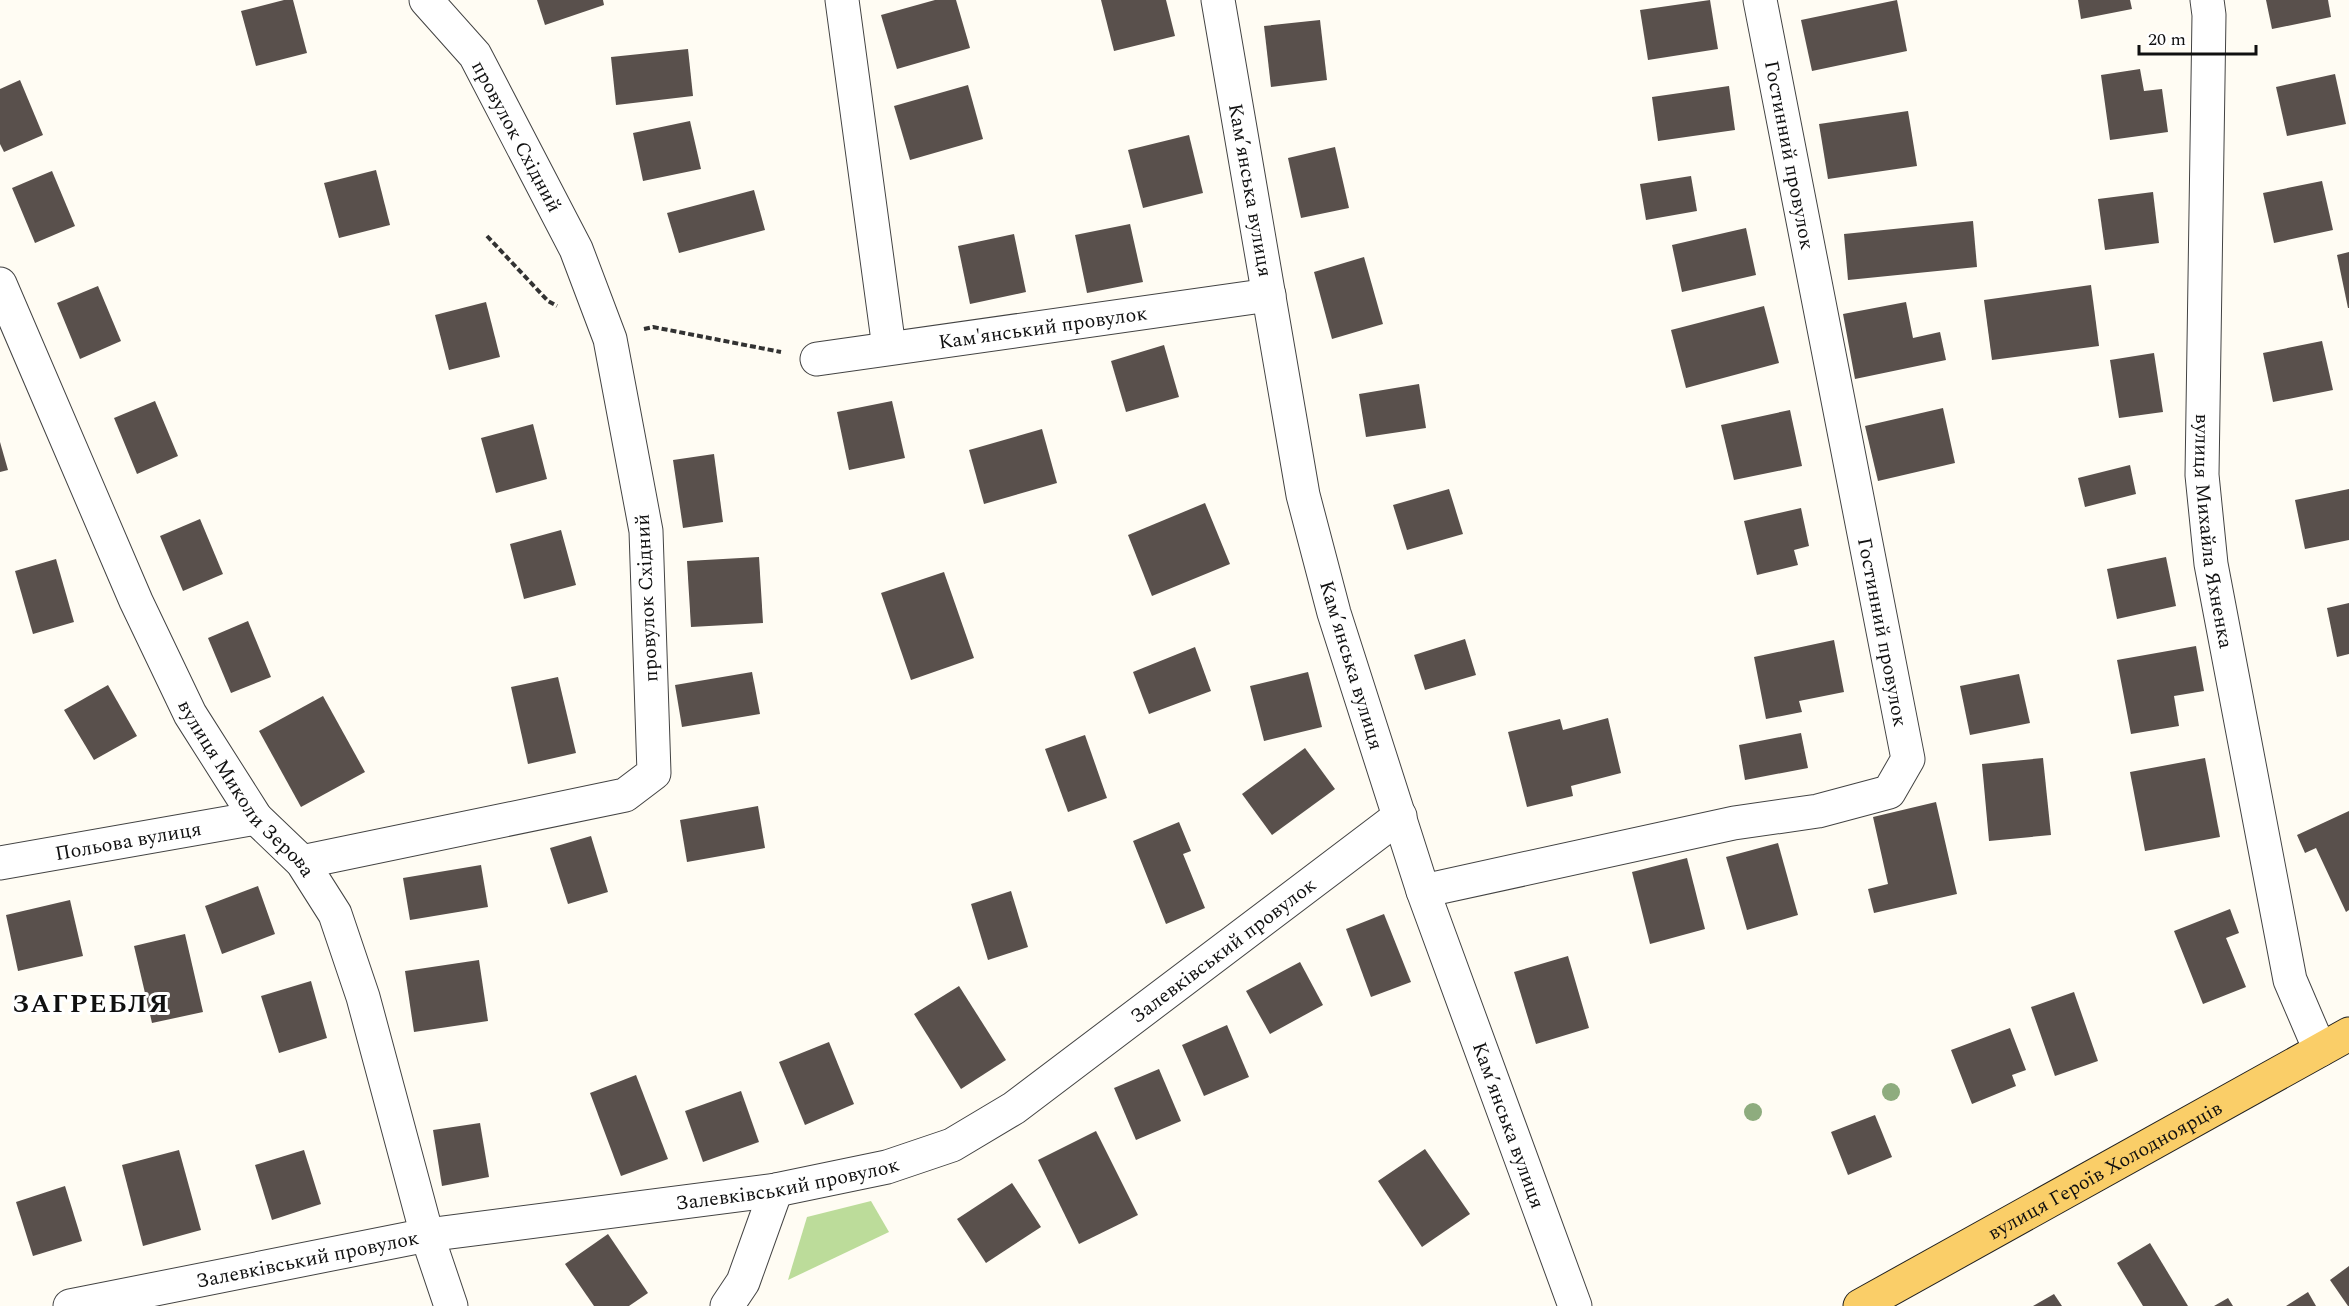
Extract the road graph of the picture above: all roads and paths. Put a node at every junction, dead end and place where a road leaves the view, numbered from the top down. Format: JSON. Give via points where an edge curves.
{"nodes":[{"id":1,"x":426,"y":0,"type":"edge"},
{"id":2,"x":842,"y":0,"type":"edge"},
{"id":3,"x":1218,"y":0,"type":"edge"},
{"id":4,"x":1760,"y":0,"type":"edge"},
{"id":5,"x":2207,"y":0,"type":"edge"},
{"id":6,"x":488,"y":236,"type":"dead end"},
{"id":7,"x":0,"y":284,"type":"edge"},
{"id":8,"x":1269,"y":295,"type":"junction"},
{"id":9,"x":610,"y":339,"type":"junction"},
{"id":10,"x":889,"y":348,"type":"junction"},
{"id":11,"x":817,"y":359,"type":"joint"},
{"id":12,"x":1400,"y":816,"type":"junction"},
{"id":13,"x":256,"y":818,"type":"junction"},
{"id":14,"x":302,"y":862,"type":"junction"},
{"id":15,"x":0,"y":863,"type":"edge"},
{"id":16,"x":1423,"y":891,"type":"junction"},
{"id":17,"x":2349,"y":1034,"type":"edge"},
{"id":18,"x":2320,"y":1050,"type":"junction"},
{"id":19,"x":776,"y":1190,"type":"junction"},
{"id":20,"x":427,"y":1235,"type":"junction"},
{"id":21,"x":70,"y":1306,"type":"edge"},
{"id":22,"x":451,"y":1306,"type":"edge"},
{"id":23,"x":727,"y":1306,"type":"edge"},
{"id":24,"x":1575,"y":1306,"type":"edge"},
{"id":25,"x":1860,"y":1306,"type":"edge"}],
"edges":[{"from":1,"to":9,"type":"street","name":"провулок Східний","via":[[475,55],[576,249]]},
{"from":2,"to":10,"type":"street"},
{"from":3,"to":8,"type":"street","name":"Камʼянська вулиця"},
{"from":4,"to":16,"type":"street","name":"Гостинний провулок","via":[[1908,759],[1889,792],[1818,812],[1734,823]]},
{"from":5,"to":18,"type":"street","name":"вулиця Михайла Яхненка","via":[[2202,475],[2211,564],[2290,980]]},
{"from":6,"to":9,"type":"path","via":[[548,301]]},
{"from":7,"to":13,"type":"street","name":"вулиця Миколи Зерова","via":[[136,601],[190,714]]},
{"from":8,"to":10,"type":"street","name":"Кам'янський провулок"},
{"from":8,"to":12,"type":"street","name":"Камʼянська вулиця","via":[[1303,495],[1334,613]]},
{"from":9,"to":11,"type":"path","via":[[653,327]]},
{"from":9,"to":14,"type":"street","name":"провулок Східний","via":[[646,531],[654,773],[625,795]]},
{"from":10,"to":11,"type":"street","name":"Кам'янський провулок"},
{"from":12,"to":16,"type":"street","name":"Камʼянська вулиця"},
{"from":12,"to":19,"type":"street","name":"Залевківський провулок","via":[[1014,1108],[952,1145],[887,1167]]},
{"from":13,"to":14,"type":"street","name":"вулиця Миколи Зерова"},
{"from":13,"to":15,"type":"street","name":"Польова вулиця"},
{"from":14,"to":20,"type":"street","name":"вулиця Миколи Зерова","via":[[335,914],[363,996]]},
{"from":16,"to":24,"type":"street","name":"Камʼянська вулиця"},
{"from":17,"to":18,"type":"main road","name":"вулиця Героїв Холодноярців"},
{"from":18,"to":25,"type":"main road","name":"вулиця Героїв Холодноярців"},
{"from":19,"to":20,"type":"street","name":"Залевківський провулок"},
{"from":19,"to":23,"type":"street","via":[[743,1282]]},
{"from":20,"to":21,"type":"street","name":"Залевківський провулок"},
{"from":20,"to":22,"type":"street","name":"вулиця Миколи Зерова"}]}
